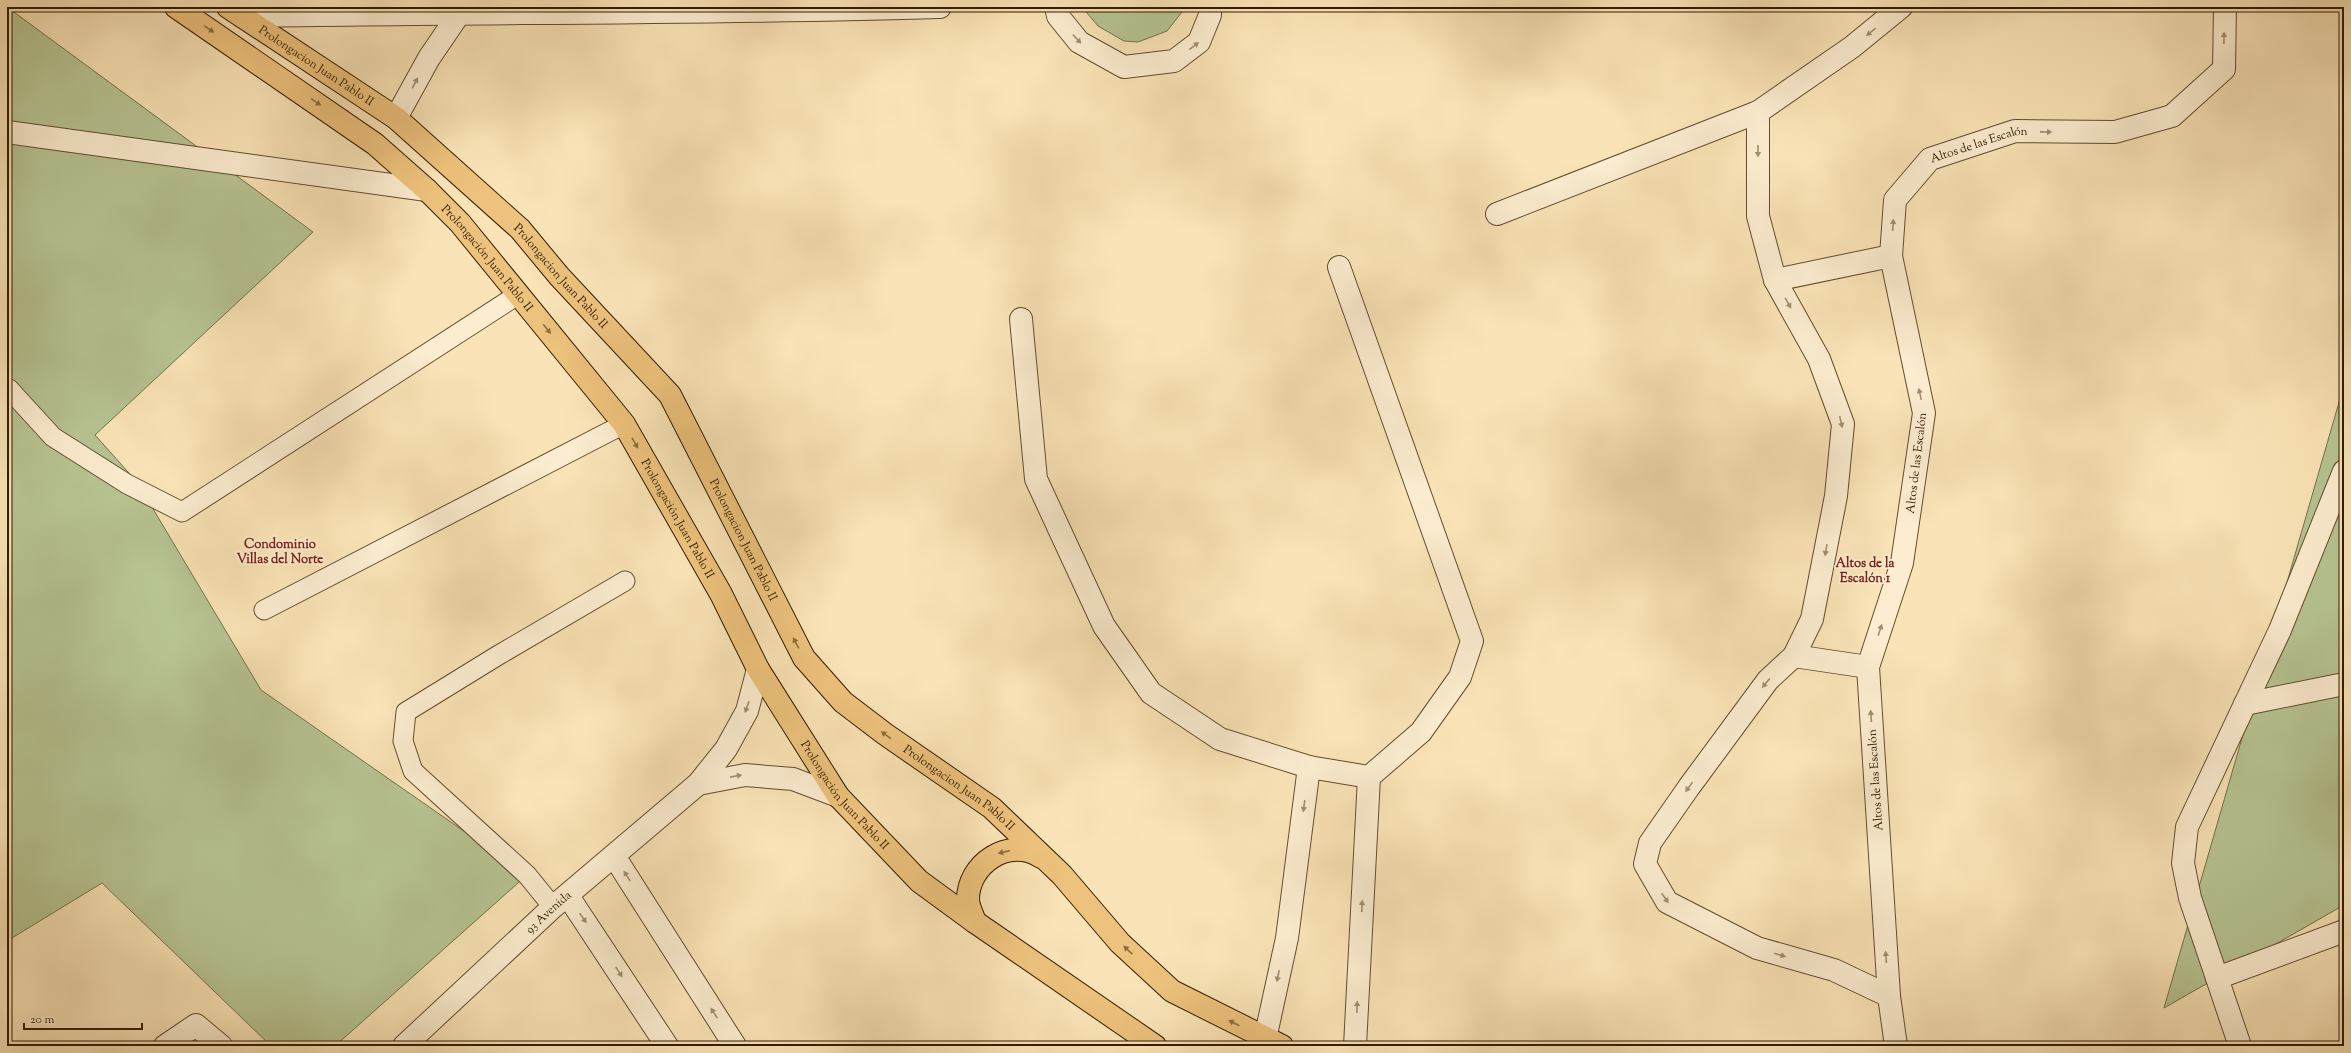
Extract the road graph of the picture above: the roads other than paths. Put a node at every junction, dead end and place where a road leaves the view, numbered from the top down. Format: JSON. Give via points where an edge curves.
{"nodes":[{"id":1,"x":176,"y":7,"type":"edge"},
{"id":2,"x":940,"y":7,"type":"edge"},
{"id":3,"x":1056,"y":7,"type":"edge"},
{"id":4,"x":1210,"y":7,"type":"edge"},
{"id":5,"x":1901,"y":7,"type":"edge"},
{"id":6,"x":2225,"y":7,"type":"edge"},
{"id":7,"x":433,"y":10,"type":"edge"},
{"id":8,"x":235,"y":12,"type":"edge"},
{"id":9,"x":459,"y":14,"type":"junction"},
{"id":10,"x":1758,"y":112,"type":"junction"},
{"id":11,"x":396,"y":118,"type":"junction"},
{"id":12,"x":7,"y":132,"type":"edge"},
{"id":13,"x":427,"y":190,"type":"junction"},
{"id":14,"x":1497,"y":214,"type":"dead end"},
{"id":15,"x":1891,"y":256,"type":"junction"},
{"id":16,"x":1339,"y":267,"type":"dead end"},
{"id":17,"x":1775,"y":280,"type":"junction"},
{"id":18,"x":519,"y":294,"type":"junction"},
{"id":19,"x":1021,"y":319,"type":"dead end"},
{"id":20,"x":10,"y":389,"type":"dead end"},
{"id":21,"x":624,"y":424,"type":"junction"},
{"id":22,"x":2344,"y":471,"type":"edge"},
{"id":23,"x":625,"y":581,"type":"dead end"},
{"id":24,"x":264,"y":610,"type":"dead end"},
{"id":25,"x":1794,"y":656,"type":"junction"},
{"id":26,"x":1868,"y":667,"type":"junction"},
{"id":27,"x":758,"y":670,"type":"junction"},
{"id":28,"x":2344,"y":684,"type":"edge"},
{"id":29,"x":2245,"y":704,"type":"junction"},
{"id":30,"x":1309,"y":767,"type":"junction"},
{"id":31,"x":1369,"y":777,"type":"junction"},
{"id":32,"x":698,"y":784,"type":"junction"},
{"id":33,"x":838,"y":796,"type":"junction"},
{"id":34,"x":614,"y":856,"type":"junction"},
{"id":35,"x":1062,"y":875,"type":"junction"},
{"id":36,"x":561,"y":902,"type":"junction"},
{"id":37,"x":975,"y":922,"type":"junction"},
{"id":38,"x":2344,"y":931,"type":"edge"},
{"id":39,"x":2217,"y":978,"type":"junction"},
{"id":40,"x":1889,"y":996,"type":"junction"},
{"id":41,"x":1274,"y":1042,"type":"edge"},
{"id":42,"x":165,"y":1046,"type":"edge"},
{"id":43,"x":221,"y":1046,"type":"edge"},
{"id":44,"x":404,"y":1046,"type":"edge"},
{"id":45,"x":667,"y":1046,"type":"edge"},
{"id":46,"x":735,"y":1046,"type":"edge"},
{"id":47,"x":1155,"y":1046,"type":"edge"},
{"id":48,"x":1356,"y":1046,"type":"edge"},
{"id":49,"x":1896,"y":1046,"type":"edge"},
{"id":50,"x":2240,"y":1046,"type":"edge"}],
"edges":[{"from":1,"to":13,"type":"main road","name":"Prolongación Juan Pablo II","one_way":true,"via":[[375,144]]},
{"from":2,"to":9,"type":"street","via":[[756,13]]},
{"from":3,"to":4,"type":"street","one_way":true,"via":[[1058,16],[1079,42],[1124,67],[1174,61],[1199,42],[1210,15]]},
{"from":5,"to":10,"type":"street","one_way":true,"via":[[1852,47]]},
{"from":15,"to":6,"type":"street","name":"Altos de las Escalón","one_way":true,"via":[[1895,200],[1930,159],[2015,131],[2115,132],[2172,116],[2224,69]]},
{"from":7,"to":8,"type":"street"},
{"from":7,"to":9,"type":"street"},
{"from":8,"to":11,"type":"main road","name":"Prolongacion Juan Pablo II"},
{"from":11,"to":9,"type":"street","one_way":true,"via":[[429,58]]},
{"from":10,"to":14,"type":"street"},
{"from":10,"to":17,"type":"street","one_way":true,"via":[[1758,216]]},
{"from":35,"to":11,"type":"main road","name":"Prolongacion Juan Pablo II","one_way":true,"via":[[992,808],[843,702],[809,664],[744,543],[670,395],[559,276],[520,229]]},
{"from":12,"to":13,"type":"street"},
{"from":13,"to":18,"type":"main road","name":"Prolongación Juan Pablo II","via":[[460,223]]},
{"from":15,"to":17,"type":"street"},
{"from":26,"to":15,"type":"street","name":"Altos de las Escalón","one_way":true,"via":[[1902,563],[1924,413]]},
{"from":16,"to":31,"type":"street","via":[[1472,640],[1460,677],[1421,732]]},
{"from":17,"to":25,"type":"street","one_way":true,"via":[[1819,359],[1843,424],[1836,496],[1823,571],[1812,619]]},
{"from":18,"to":20,"type":"lane","via":[[182,512],[127,484],[53,437]]},
{"from":18,"to":21,"type":"main road","name":"Prolongación Juan Pablo II","one_way":true},
{"from":19,"to":30,"type":"street","via":[[1036,479],[1104,626],[1151,694],[1220,739]]},
{"from":21,"to":24,"type":"lane"},
{"from":21,"to":27,"type":"main road","name":"Prolongación Juan Pablo II","one_way":true,"via":[[721,594]]},
{"from":22,"to":29,"type":"street","via":[[2280,630]]},
{"from":23,"to":36,"type":"lane","via":[[406,712],[403,741],[413,771],[527,875]]},
{"from":25,"to":26,"type":"street"},
{"from":25,"to":40,"type":"street","one_way":true,"via":[[1768,680],[1689,787],[1650,843],[1645,864],[1667,902],[1758,948],[1834,970]]},
{"from":40,"to":26,"type":"street","name":"Altos de las Escalón","one_way":true},
{"from":27,"to":32,"type":"street","name":"93 Avenida","one_way":true,"via":[[747,711],[726,749]]},
{"from":27,"to":33,"type":"main road","name":"Prolongación Juan Pablo II"},
{"from":28,"to":29,"type":"street"},
{"from":29,"to":39,"type":"street","via":[[2187,827],[2183,863],[2190,898]]},
{"from":30,"to":31,"type":"street"},
{"from":30,"to":41,"type":"street","one_way":true},
{"from":48,"to":31,"type":"street","one_way":true},
{"from":32,"to":33,"type":"street","name":"93 Avenida","one_way":true,"via":[[745,775],[793,779]]},
{"from":32,"to":34,"type":"street","name":"93 Avenida"},
{"from":33,"to":37,"type":"main road","name":"Prolongación Juan Pablo II","via":[[919,881]]},
{"from":34,"to":36,"type":"street","name":"93 Avenida"},
{"from":46,"to":34,"type":"street","one_way":true},
{"from":35,"to":37,"type":"main road","one_way":true,"via":[[1040,856],[1020,849],[999,852],[982,864],[971,881],[968,902]]},
{"from":41,"to":35,"type":"main road","name":"Prolongacion Juan Pablo II","one_way":true,"via":[[1172,991],[1120,943]]},
{"from":36,"to":44,"type":"street","name":"93 Avenida"},
{"from":36,"to":45,"type":"street","one_way":true},
{"from":37,"to":47,"type":"main road","name":"Prolongación Juan Pablo II"},
{"from":38,"to":39,"type":"street"},
{"from":39,"to":50,"type":"street"},
{"from":40,"to":49,"type":"street","name":"Altos de las Escalón"},
{"from":42,"to":43,"type":"street","via":[[196,1026]]}]}
